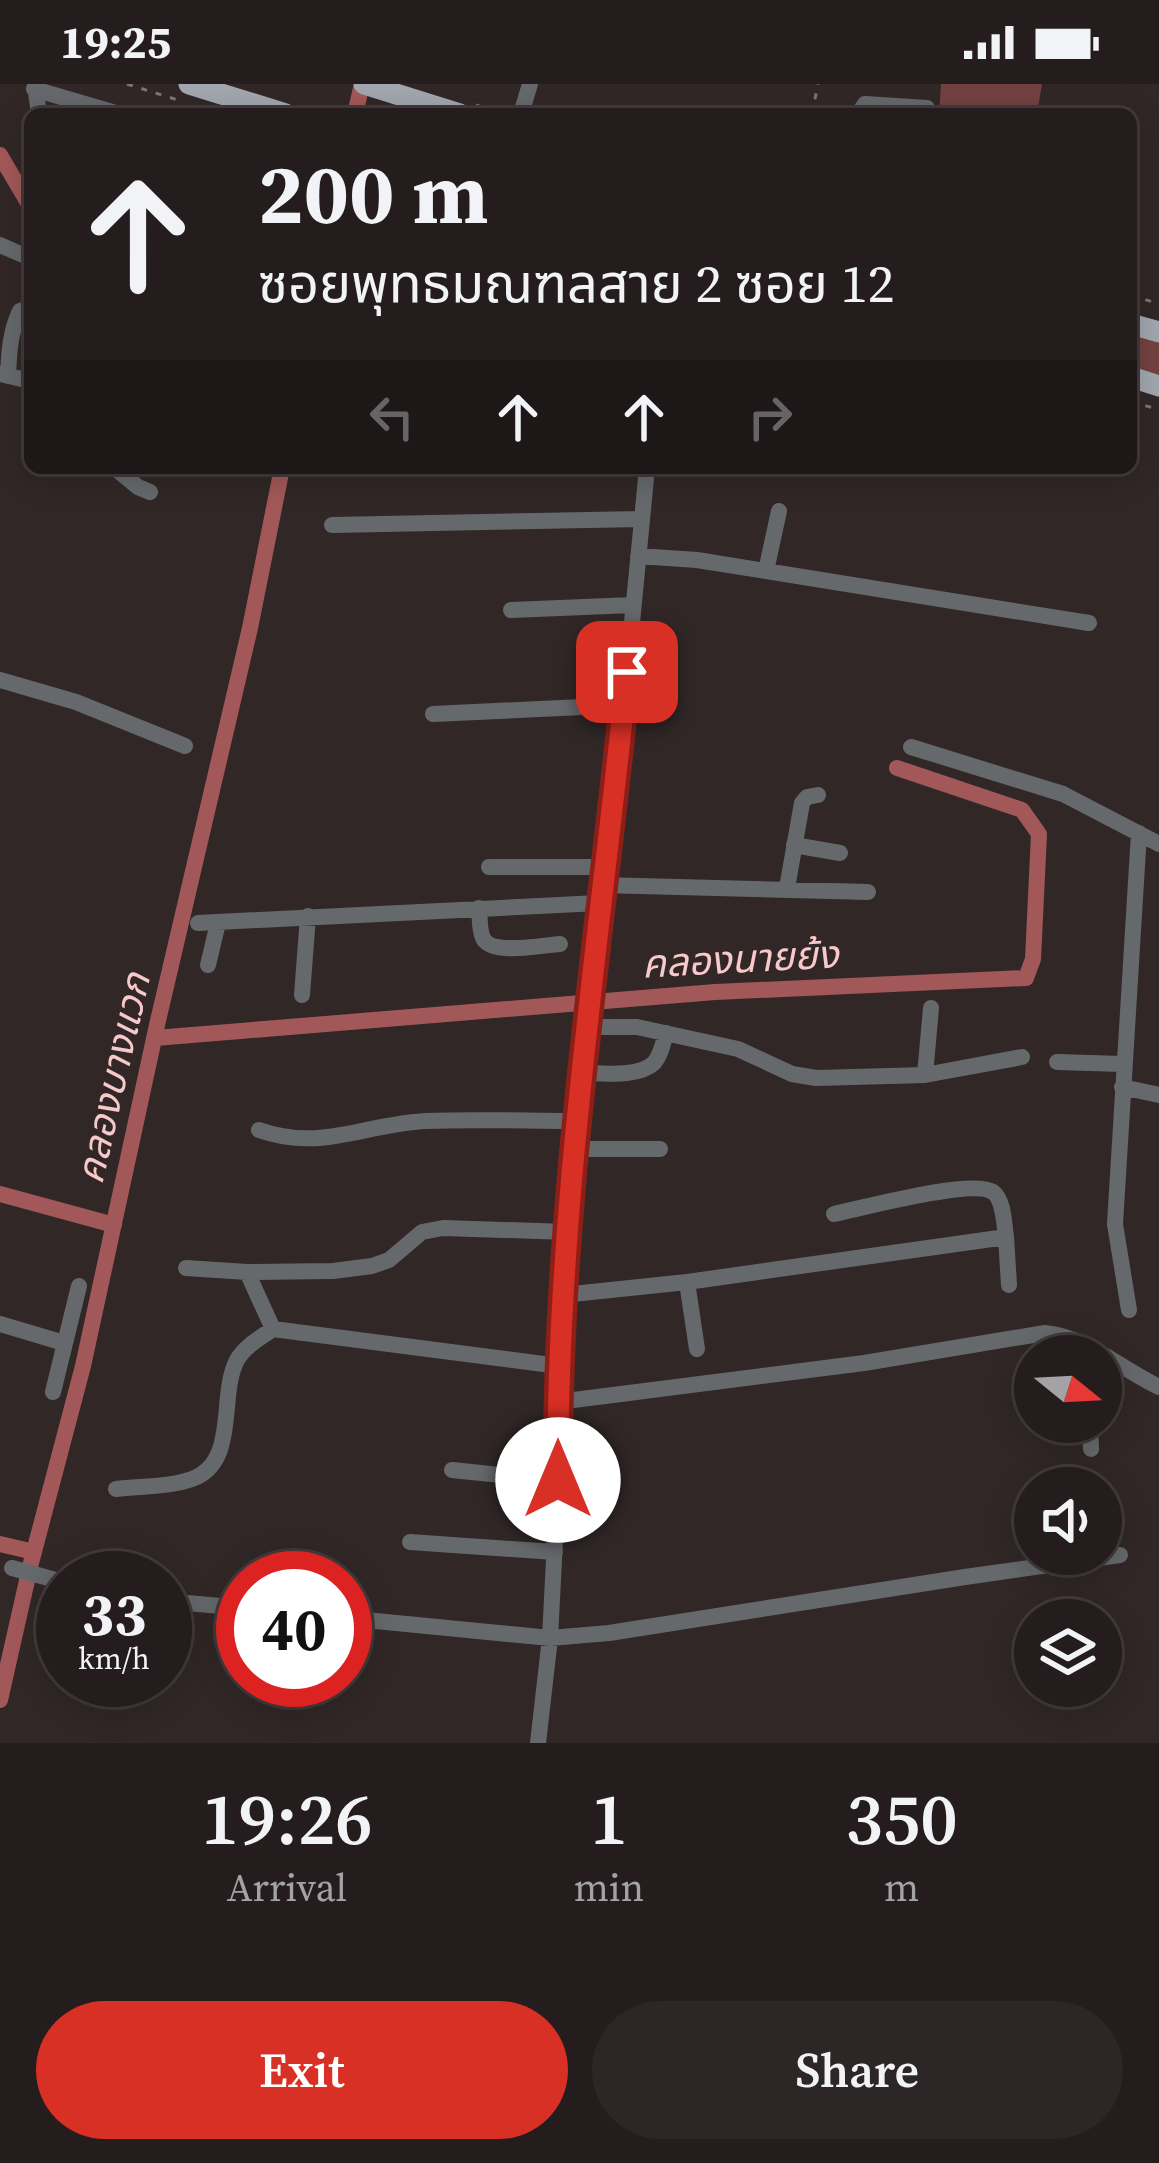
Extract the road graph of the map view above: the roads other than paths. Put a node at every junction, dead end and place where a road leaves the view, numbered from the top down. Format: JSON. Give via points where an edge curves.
{"nodes":[{"id":1,"x":364,"y":84,"type":"edge"},
{"id":2,"x":34,"y":87,"type":"edge"},
{"id":3,"x":187,"y":93,"type":"edge"},
{"id":4,"x":100,"y":108,"type":"edge"},
{"id":5,"x":258,"y":108,"type":"edge"},
{"id":6,"x":442,"y":108,"type":"edge"},
{"id":7,"x":862,"y":108,"type":"edge"},
{"id":8,"x":927,"y":108,"type":"dead end"},
{"id":9,"x":24,"y":310,"type":"edge"},
{"id":10,"x":4,"y":375,"type":"edge"},
{"id":11,"x":122,"y":474,"type":"edge"},
{"id":12,"x":646,"y":474,"type":"edge"},
{"id":13,"x":150,"y":492,"type":"dead end"},
{"id":14,"x":779,"y":511,"type":"dead end"},
{"id":15,"x":642,"y":519,"type":"junction"},
{"id":16,"x":332,"y":525,"type":"dead end"},
{"id":17,"x":638,"y":556,"type":"junction"},
{"id":18,"x":766,"y":571,"type":"junction"},
{"id":19,"x":633,"y":605,"type":"junction"},
{"id":20,"x":511,"y":610,"type":"dead end"},
{"id":21,"x":1089,"y":623,"type":"dead end"},
{"id":22,"x":0,"y":680,"type":"edge"},
{"id":23,"x":623,"y":705,"type":"junction"},
{"id":24,"x":433,"y":714,"type":"dead end"},
{"id":25,"x":185,"y":746,"type":"dead end"},
{"id":26,"x":911,"y":746,"type":"dead end"},
{"id":27,"x":818,"y":796,"type":"dead end"},
{"id":28,"x":1139,"y":832,"type":"junction"},
{"id":29,"x":794,"y":844,"type":"junction"},
{"id":30,"x":1159,"y":844,"type":"edge"},
{"id":31,"x":840,"y":853,"type":"dead end"},
{"id":32,"x":489,"y":867,"type":"dead end"},
{"id":33,"x":601,"y":885,"type":"junction"},
{"id":34,"x":787,"y":888,"type":"junction"},
{"id":35,"x":868,"y":892,"type":"dead end"},
{"id":36,"x":479,"y":908,"type":"junction"},
{"id":37,"x":308,"y":916,"type":"junction"},
{"id":38,"x":560,"y":944,"type":"dead end"},
{"id":39,"x":208,"y":965,"type":"dead end"},
{"id":40,"x":302,"y":995,"type":"dead end"},
{"id":41,"x":931,"y":1008,"type":"dead end"},
{"id":42,"x":586,"y":1019,"type":"junction"},
{"id":43,"x":666,"y":1033,"type":"junction"},
{"id":44,"x":1022,"y":1057,"type":"dead end"},
{"id":45,"x":1057,"y":1061,"type":"dead end"},
{"id":46,"x":1123,"y":1064,"type":"junction"},
{"id":47,"x":581,"y":1073,"type":"junction"},
{"id":48,"x":925,"y":1075,"type":"junction"},
{"id":49,"x":1122,"y":1087,"type":"junction"},
{"id":50,"x":1159,"y":1095,"type":"edge"},
{"id":51,"x":577,"y":1121,"type":"junction"},
{"id":52,"x":259,"y":1130,"type":"dead end"},
{"id":53,"x":574,"y":1149,"type":"junction"},
{"id":54,"x":660,"y":1149,"type":"dead end"},
{"id":55,"x":834,"y":1214,"type":"dead end"},
{"id":56,"x":568,"y":1232,"type":"junction"},
{"id":57,"x":1006,"y":1237,"type":"junction"},
{"id":58,"x":186,"y":1268,"type":"dead end"},
{"id":59,"x":247,"y":1272,"type":"junction"},
{"id":60,"x":688,"y":1282,"type":"junction"},
{"id":61,"x":1009,"y":1285,"type":"dead end"},
{"id":62,"x":80,"y":1286,"type":"dead end"},
{"id":63,"x":563,"y":1295,"type":"junction"},
{"id":64,"x":1130,"y":1310,"type":"dead end"},
{"id":65,"x":0,"y":1324,"type":"edge"},
{"id":66,"x":273,"y":1329,"type":"junction"},
{"id":67,"x":1014,"y":1338,"type":"edge"},
{"id":68,"x":64,"y":1343,"type":"junction"},
{"id":69,"x":697,"y":1349,"type":"dead end"},
{"id":70,"x":559,"y":1366,"type":"junction"},
{"id":71,"x":1122,"y":1370,"type":"edge"},
{"id":72,"x":1159,"y":1387,"type":"edge"},
{"id":73,"x":53,"y":1392,"type":"dead end"},
{"id":74,"x":558,"y":1402,"type":"junction"},
{"id":75,"x":1091,"y":1443,"type":"edge"},
{"id":76,"x":1091,"y":1449,"type":"dead end"},
{"id":77,"x":452,"y":1471,"type":"dead end"},
{"id":78,"x":558,"y":1480,"type":"junction"},
{"id":79,"x":116,"y":1489,"type":"dead end"},
{"id":80,"x":410,"y":1542,"type":"dead end"},
{"id":81,"x":555,"y":1552,"type":"junction"},
{"id":82,"x":12,"y":1568,"type":"dead end"},
{"id":83,"x":1014,"y":1570,"type":"edge"},
{"id":84,"x":36,"y":1575,"type":"edge"},
{"id":85,"x":372,"y":1621,"type":"edge"},
{"id":86,"x":550,"y":1638,"type":"junction"},
{"id":87,"x":538,"y":1743,"type":"edge"}],
"edges":[{"from":1,"to":6,"type":"main road"},
{"from":2,"to":4,"type":"street"},
{"from":3,"to":5,"type":"main road"},
{"from":7,"to":8,"type":"street"},
{"from":9,"to":10,"type":"street"},
{"from":11,"to":13,"type":"street"},
{"from":12,"to":15,"type":"street"},
{"from":14,"to":18,"type":"street"},
{"from":15,"to":16,"type":"street"},
{"from":15,"to":17,"type":"street"},
{"from":17,"to":18,"type":"street"},
{"from":17,"to":19,"type":"street"},
{"from":18,"to":21,"type":"street"},
{"from":19,"to":20,"type":"street"},
{"from":19,"to":23,"type":"street"},
{"from":22,"to":25,"type":"street"},
{"from":23,"to":24,"type":"street"},
{"from":23,"to":33,"type":"street"},
{"from":26,"to":28,"type":"street","via":[[1063,794]]},
{"from":27,"to":29,"type":"street","via":[[802,802]]},
{"from":28,"to":30,"type":"street"},
{"from":28,"to":46,"type":"street"},
{"from":29,"to":31,"type":"street"},
{"from":29,"to":34,"type":"street"},
{"from":32,"to":33,"type":"street"},
{"from":33,"to":34,"type":"street"},
{"from":33,"to":36,"type":"street"},
{"from":33,"to":42,"type":"street"},
{"from":34,"to":35,"type":"street"},
{"from":36,"to":37,"type":"street"},
{"from":36,"to":38,"type":"street","via":[[488,945]]},
{"from":37,"to":39,"type":"street","via":[[208,923]]},
{"from":37,"to":40,"type":"street"},
{"from":41,"to":48,"type":"street"},
{"from":42,"to":43,"type":"street"},
{"from":42,"to":47,"type":"street"},
{"from":43,"to":47,"type":"street","via":[[651,1066]]},
{"from":43,"to":48,"type":"street","via":[[816,1078]]},
{"from":44,"to":48,"type":"street"},
{"from":45,"to":46,"type":"street"},
{"from":46,"to":49,"type":"street"},
{"from":47,"to":51,"type":"street"},
{"from":49,"to":50,"type":"street"},
{"from":49,"to":64,"type":"street","via":[[1115,1224]]},
{"from":51,"to":52,"type":"street","via":[[424,1121],[312,1141]]},
{"from":51,"to":53,"type":"street"},
{"from":53,"to":54,"type":"street"},
{"from":53,"to":56,"type":"street"},
{"from":55,"to":57,"type":"street","via":[[969,1186],[994,1192]]},
{"from":56,"to":59,"type":"street","via":[[443,1228],[422,1232],[372,1266]]},
{"from":56,"to":63,"type":"street"},
{"from":57,"to":60,"type":"street"},
{"from":57,"to":61,"type":"street"},
{"from":58,"to":59,"type":"street"},
{"from":59,"to":66,"type":"street"},
{"from":60,"to":63,"type":"street"},
{"from":60,"to":69,"type":"street"},
{"from":62,"to":68,"type":"street"},
{"from":63,"to":70,"type":"street"},
{"from":65,"to":68,"type":"street"},
{"from":66,"to":70,"type":"street"},
{"from":66,"to":79,"type":"street","via":[[238,1358],[223,1442],[204,1473]]},
{"from":67,"to":74,"type":"street"},
{"from":68,"to":73,"type":"street"},
{"from":70,"to":74,"type":"street"},
{"from":71,"to":72,"type":"street"},
{"from":74,"to":78,"type":"street"},
{"from":75,"to":76,"type":"street"},
{"from":77,"to":78,"type":"street"},
{"from":78,"to":81,"type":"street"},
{"from":80,"to":81,"type":"street"},
{"from":81,"to":86,"type":"street"},
{"from":82,"to":84,"type":"street"},
{"from":83,"to":86,"type":"street"},
{"from":85,"to":86,"type":"street"},
{"from":86,"to":87,"type":"street"}]}
